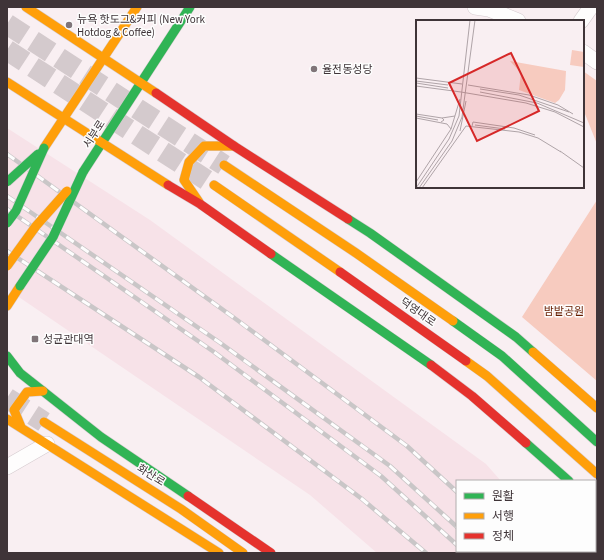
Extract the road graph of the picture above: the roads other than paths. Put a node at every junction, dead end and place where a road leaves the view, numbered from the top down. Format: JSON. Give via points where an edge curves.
{"nodes":[{"id":1,"x":26,"y":7,"type":"edge"},
{"id":2,"x":137,"y":7,"type":"edge"},
{"id":3,"x":190,"y":7,"type":"edge"},
{"id":4,"x":475,"y":7,"type":"edge"},
{"id":5,"x":591,"y":7,"type":"edge"},
{"id":6,"x":516,"y":20,"type":"edge"},
{"id":7,"x":582,"y":20,"type":"edge"},
{"id":8,"x":584,"y":53,"type":"edge"},
{"id":9,"x":104,"y":58,"type":"junction"},
{"id":10,"x":597,"y":62,"type":"edge"},
{"id":11,"x":7,"y":82,"type":"edge"},
{"id":12,"x":141,"y":82,"type":"junction"},
{"id":13,"x":64,"y":119,"type":"junction"},
{"id":14,"x":102,"y":143,"type":"junction"},
{"id":15,"x":234,"y":146,"type":"junction"},
{"id":16,"x":44,"y":148,"type":"junction"},
{"id":17,"x":224,"y":165,"type":"tunnel mouth"},
{"id":18,"x":83,"y":172,"type":"junction"},
{"id":19,"x":7,"y":182,"type":"edge"},
{"id":20,"x":214,"y":185,"type":"tunnel mouth"},
{"id":21,"x":200,"y":204,"type":"junction"},
{"id":22,"x":7,"y":223,"type":"edge"},
{"id":23,"x":7,"y":266,"type":"edge"},
{"id":24,"x":7,"y":306,"type":"edge"},
{"id":25,"x":7,"y":356,"type":"edge"},
{"id":26,"x":43,"y":392,"type":"junction"},
{"id":27,"x":597,"y":408,"type":"edge"},
{"id":28,"x":7,"y":419,"type":"edge"},
{"id":29,"x":44,"y":422,"type":"tunnel mouth"},
{"id":30,"x":22,"y":427,"type":"junction"},
{"id":31,"x":597,"y":442,"type":"edge"},
{"id":32,"x":47,"y":444,"type":"junction"},
{"id":33,"x":7,"y":468,"type":"edge"},
{"id":34,"x":597,"y":474,"type":"edge"},
{"id":35,"x":568,"y":480,"type":"edge"},
{"id":36,"x":219,"y":553,"type":"edge"},
{"id":37,"x":243,"y":553,"type":"edge"},
{"id":38,"x":271,"y":553,"type":"edge"}],
"edges":[{"from":1,"to":9,"type":"main road"},
{"from":2,"to":9,"type":"main road"},
{"from":3,"to":12,"type":"main road","name":"서부로"},
{"from":4,"to":6,"type":"street","via":[[489,9]]},
{"from":5,"to":7,"type":"street"},
{"from":8,"to":10,"type":"street"},
{"from":9,"to":12,"type":"main road"},
{"from":9,"to":13,"type":"main road"},
{"from":11,"to":13,"type":"main road"},
{"from":12,"to":14,"type":"main road","name":"서부로"},
{"from":12,"to":15,"type":"main road"},
{"from":13,"to":14,"type":"main road"},
{"from":13,"to":16,"type":"main road"},
{"from":14,"to":18,"type":"main road","name":"서부로"},
{"from":14,"to":21,"type":"main road"},
{"from":15,"to":21,"type":"main road","via":[[204,146],[189,162],[184,180]]},
{"from":15,"to":27,"type":"main road","via":[[370,233],[510,332]]},
{"from":16,"to":19,"type":"main road","bridge":true},
{"from":16,"to":22,"type":"main road","bridge":true,"via":[[16,211]]},
{"from":17,"to":31,"type":"main road","name":"덕영대로","via":[[356,253],[502,356]]},
{"from":18,"to":23,"type":"main road","name":"서부로","bridge":true,"via":[[36,226]]},
{"from":18,"to":24,"type":"main road","bridge":true,"via":[[53,237]]},
{"from":20,"to":34,"type":"main road","name":"덕영대로","via":[[487,376]]},
{"from":21,"to":35,"type":"main road","via":[[412,351],[472,396]]},
{"from":25,"to":26,"type":"main road","via":[[20,373]]},
{"from":26,"to":30,"type":"main road","via":[[27,392],[14,410]]},
{"from":26,"to":38,"type":"main road","via":[[101,437]]},
{"from":28,"to":30,"type":"main road"},
{"from":29,"to":37,"type":"main road","name":"화산로","via":[[181,509]]},
{"from":30,"to":32,"type":"main road"},
{"from":32,"to":33,"type":"street"},
{"from":32,"to":36,"type":"main road"}]}
